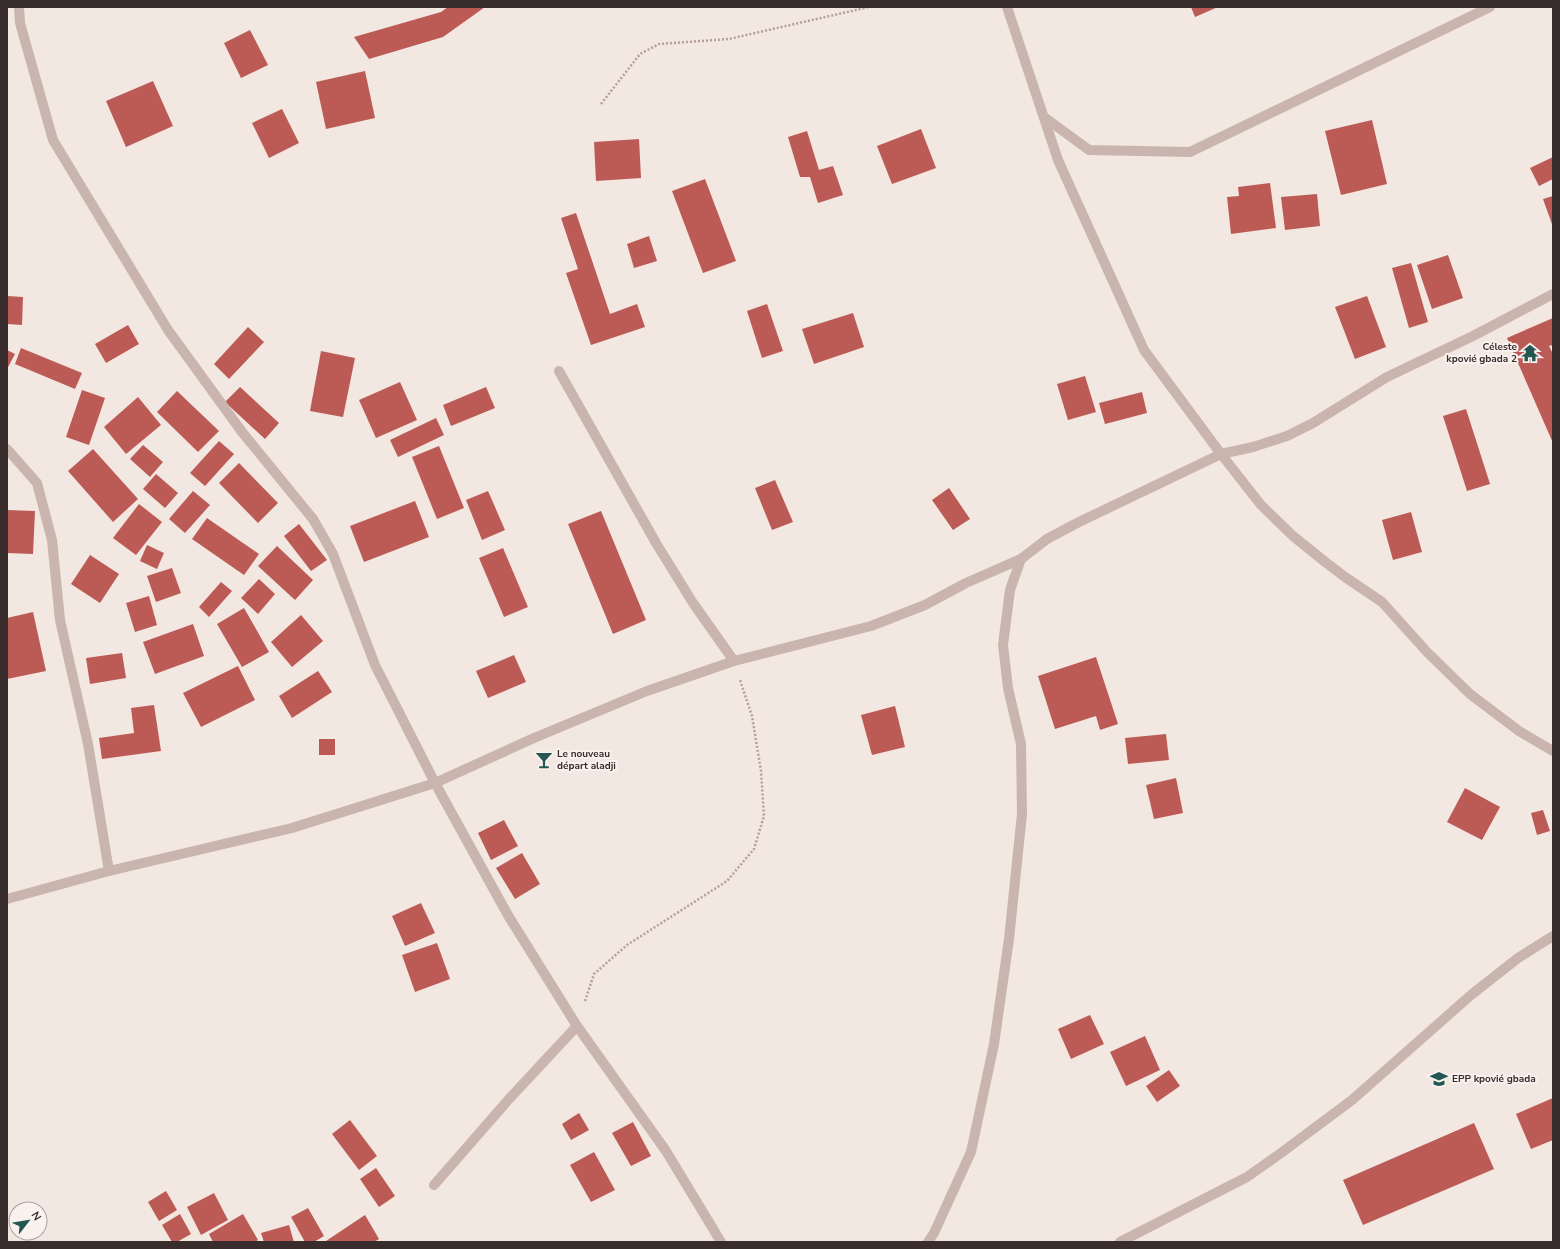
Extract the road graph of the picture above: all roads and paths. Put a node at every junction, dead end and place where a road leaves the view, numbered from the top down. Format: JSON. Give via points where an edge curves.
{"nodes":[{"id":1,"x":19,"y":7,"type":"edge"},
{"id":2,"x":869,"y":7,"type":"edge"},
{"id":3,"x":1007,"y":7,"type":"edge"},
{"id":4,"x":1490,"y":7,"type":"edge"},
{"id":5,"x":601,"y":104,"type":"dead end"},
{"id":6,"x":1044,"y":118,"type":"junction"},
{"id":7,"x":1553,"y":294,"type":"edge"},
{"id":8,"x":559,"y":371,"type":"dead end"},
{"id":9,"x":7,"y":450,"type":"edge"},
{"id":10,"x":1221,"y":454,"type":"junction"},
{"id":11,"x":1021,"y":559,"type":"junction"},
{"id":12,"x":734,"y":661,"type":"junction"},
{"id":13,"x":1553,"y":751,"type":"edge"},
{"id":14,"x":435,"y":783,"type":"junction"},
{"id":15,"x":109,"y":871,"type":"junction"},
{"id":16,"x":7,"y":899,"type":"edge"},
{"id":17,"x":1553,"y":936,"type":"edge"},
{"id":18,"x":577,"y":1026,"type":"junction"},
{"id":19,"x":434,"y":1184,"type":"dead end"},
{"id":20,"x":721,"y":1242,"type":"edge"},
{"id":21,"x":928,"y":1242,"type":"edge"},
{"id":22,"x":1120,"y":1242,"type":"edge"}],
"edges":[{"from":1,"to":14,"type":"street","via":[[20,23],[53,140],[168,330],[242,432],[313,518],[333,554],[375,665]]},
{"from":2,"to":5,"type":"path","via":[[729,39],[659,44],[640,54]]},
{"from":3,"to":6,"type":"street"},
{"from":4,"to":6,"type":"street","via":[[1190,152],[1089,150]]},
{"from":6,"to":10,"type":"street","via":[[1058,160],[1144,350]]},
{"from":7,"to":10,"type":"street","via":[[1387,377],[1313,423],[1287,436]]},
{"from":8,"to":12,"type":"street","via":[[660,550]]},
{"from":9,"to":15,"type":"street","via":[[36,483],[52,540],[60,620],[88,744]]},
{"from":10,"to":11,"type":"street","via":[[1073,525],[1047,539]]},
{"from":10,"to":13,"type":"street","via":[[1261,505],[1293,536],[1382,602],[1426,652],[1470,694],[1520,731]]},
{"from":11,"to":12,"type":"street","via":[[966,583],[925,605],[871,626]]},
{"from":11,"to":21,"type":"street","via":[[1010,590],[1003,645],[1008,688],[1021,744],[1022,814],[1009,939],[994,1044],[971,1152]]},
{"from":12,"to":14,"type":"street","via":[[647,691]]},
{"from":12,"to":18,"type":"path","via":[[752,716],[761,771],[764,816],[754,849],[727,881],[627,944],[594,974]]},
{"from":14,"to":15,"type":"street","via":[[292,828]]},
{"from":14,"to":18,"type":"street","via":[[509,917]]},
{"from":15,"to":16,"type":"street"},
{"from":17,"to":22,"type":"street","via":[[1518,958],[1471,995],[1352,1100],[1281,1153],[1247,1177]]},
{"from":18,"to":19,"type":"street"},
{"from":18,"to":20,"type":"street","via":[[666,1151]]}]}
